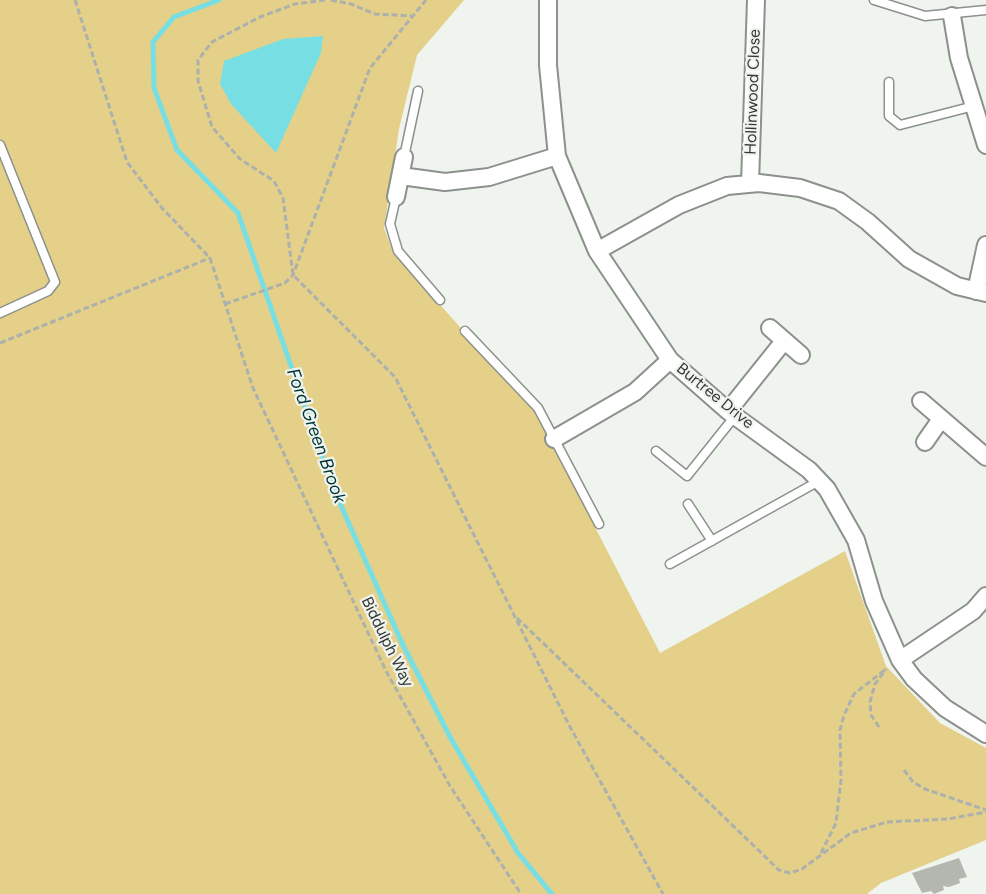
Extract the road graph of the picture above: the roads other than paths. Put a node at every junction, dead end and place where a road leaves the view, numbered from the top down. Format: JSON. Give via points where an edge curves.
{"nodes":[{"id":1,"x":548,"y":0,"type":"edge"},
{"id":2,"x":756,"y":0,"type":"edge"},
{"id":3,"x":874,"y":0,"type":"edge"},
{"id":4,"x":986,"y":10,"type":"edge"},
{"id":5,"x":952,"y":16,"type":"junction"},
{"id":6,"x":890,"y":82,"type":"dead end"},
{"id":7,"x":418,"y":91,"type":"dead end"},
{"id":8,"x":974,"y":106,"type":"junction"},
{"id":9,"x":0,"y":145,"type":"edge"},
{"id":10,"x":986,"y":145,"type":"edge"},
{"id":11,"x":557,"y":156,"type":"junction"},
{"id":12,"x":404,"y":157,"type":"joint"},
{"id":13,"x":401,"y":176,"type":"junction"},
{"id":14,"x":750,"y":184,"type":"junction"},
{"id":15,"x":396,"y":197,"type":"joint"},
{"id":16,"x":986,"y":245,"type":"edge"},
{"id":17,"x":597,"y":251,"type":"junction"},
{"id":18,"x":981,"y":292,"type":"edge"},
{"id":19,"x":440,"y":300,"type":"dead end"},
{"id":20,"x":0,"y":313,"type":"edge"},
{"id":21,"x":770,"y":328,"type":"dead end"},
{"id":22,"x":465,"y":330,"type":"dead end"},
{"id":23,"x":784,"y":341,"type":"junction"},
{"id":24,"x":801,"y":356,"type":"dead end"},
{"id":25,"x":670,"y":360,"type":"junction"},
{"id":26,"x":921,"y":401,"type":"dead end"},
{"id":27,"x":732,"y":413,"type":"junction"},
{"id":28,"x":941,"y":418,"type":"junction"},
{"id":29,"x":554,"y":439,"type":"junction"},
{"id":30,"x":925,"y":442,"type":"dead end"},
{"id":31,"x":656,"y":451,"type":"dead end"},
{"id":32,"x":986,"y":457,"type":"edge"},
{"id":33,"x":819,"y":481,"type":"junction"},
{"id":34,"x":688,"y":504,"type":"dead end"},
{"id":35,"x":599,"y":524,"type":"dead end"},
{"id":36,"x":712,"y":541,"type":"junction"},
{"id":37,"x":670,"y":564,"type":"dead end"},
{"id":38,"x":986,"y":596,"type":"edge"},
{"id":39,"x":894,"y":664,"type":"junction"},
{"id":40,"x":986,"y":734,"type":"edge"}],
"edges":[{"from":1,"to":11,"type":"street","name":"Burtree Drive","via":[[548,65]]},
{"from":2,"to":14,"type":"street","name":"Hollinwood Close"},
{"from":3,"to":5,"type":"lane","via":[[925,16]]},
{"from":4,"to":5,"type":"lane"},
{"from":5,"to":8,"type":"street","via":[[959,58]]},
{"from":6,"to":8,"type":"lane","via":[[889,116],[900,125]]},
{"from":7,"to":12,"type":"lane"},
{"from":8,"to":10,"type":"street"},
{"from":9,"to":20,"type":"lane","via":[[55,282],[48,291]]},
{"from":11,"to":13,"type":"street","via":[[489,177],[445,182]]},
{"from":11,"to":17,"type":"street","name":"Burtree Drive"},
{"from":12,"to":13,"type":"street"},
{"from":13,"to":15,"type":"street"},
{"from":14,"to":17,"type":"street","via":[[728,186],[679,205]]},
{"from":14,"to":18,"type":"street","via":[[800,188],[839,201],[909,259],[957,286]]},
{"from":15,"to":19,"type":"lane","via":[[390,224],[398,251]]},
{"from":16,"to":18,"type":"street"},
{"from":17,"to":25,"type":"street","name":"Burtree Drive"},
{"from":21,"to":23,"type":"street"},
{"from":22,"to":29,"type":"lane","via":[[538,408]]},
{"from":23,"to":24,"type":"street"},
{"from":23,"to":27,"type":"street"},
{"from":25,"to":27,"type":"street","name":"Burtree Drive"},
{"from":25,"to":29,"type":"street","via":[[635,392]]},
{"from":26,"to":28,"type":"street"},
{"from":27,"to":31,"type":"lane","via":[[687,476]]},
{"from":27,"to":33,"type":"street","name":"Burtree Drive"},
{"from":28,"to":30,"type":"street"},
{"from":28,"to":32,"type":"street"},
{"from":29,"to":35,"type":"lane"},
{"from":33,"to":36,"type":"lane"},
{"from":33,"to":39,"type":"street","name":"Burtree Drive","via":[[856,540]]},
{"from":34,"to":36,"type":"lane"},
{"from":36,"to":37,"type":"lane"},
{"from":38,"to":39,"type":"street","via":[[973,611]]},
{"from":39,"to":40,"type":"street","name":"Burtree Drive","via":[[945,708]]}]}
